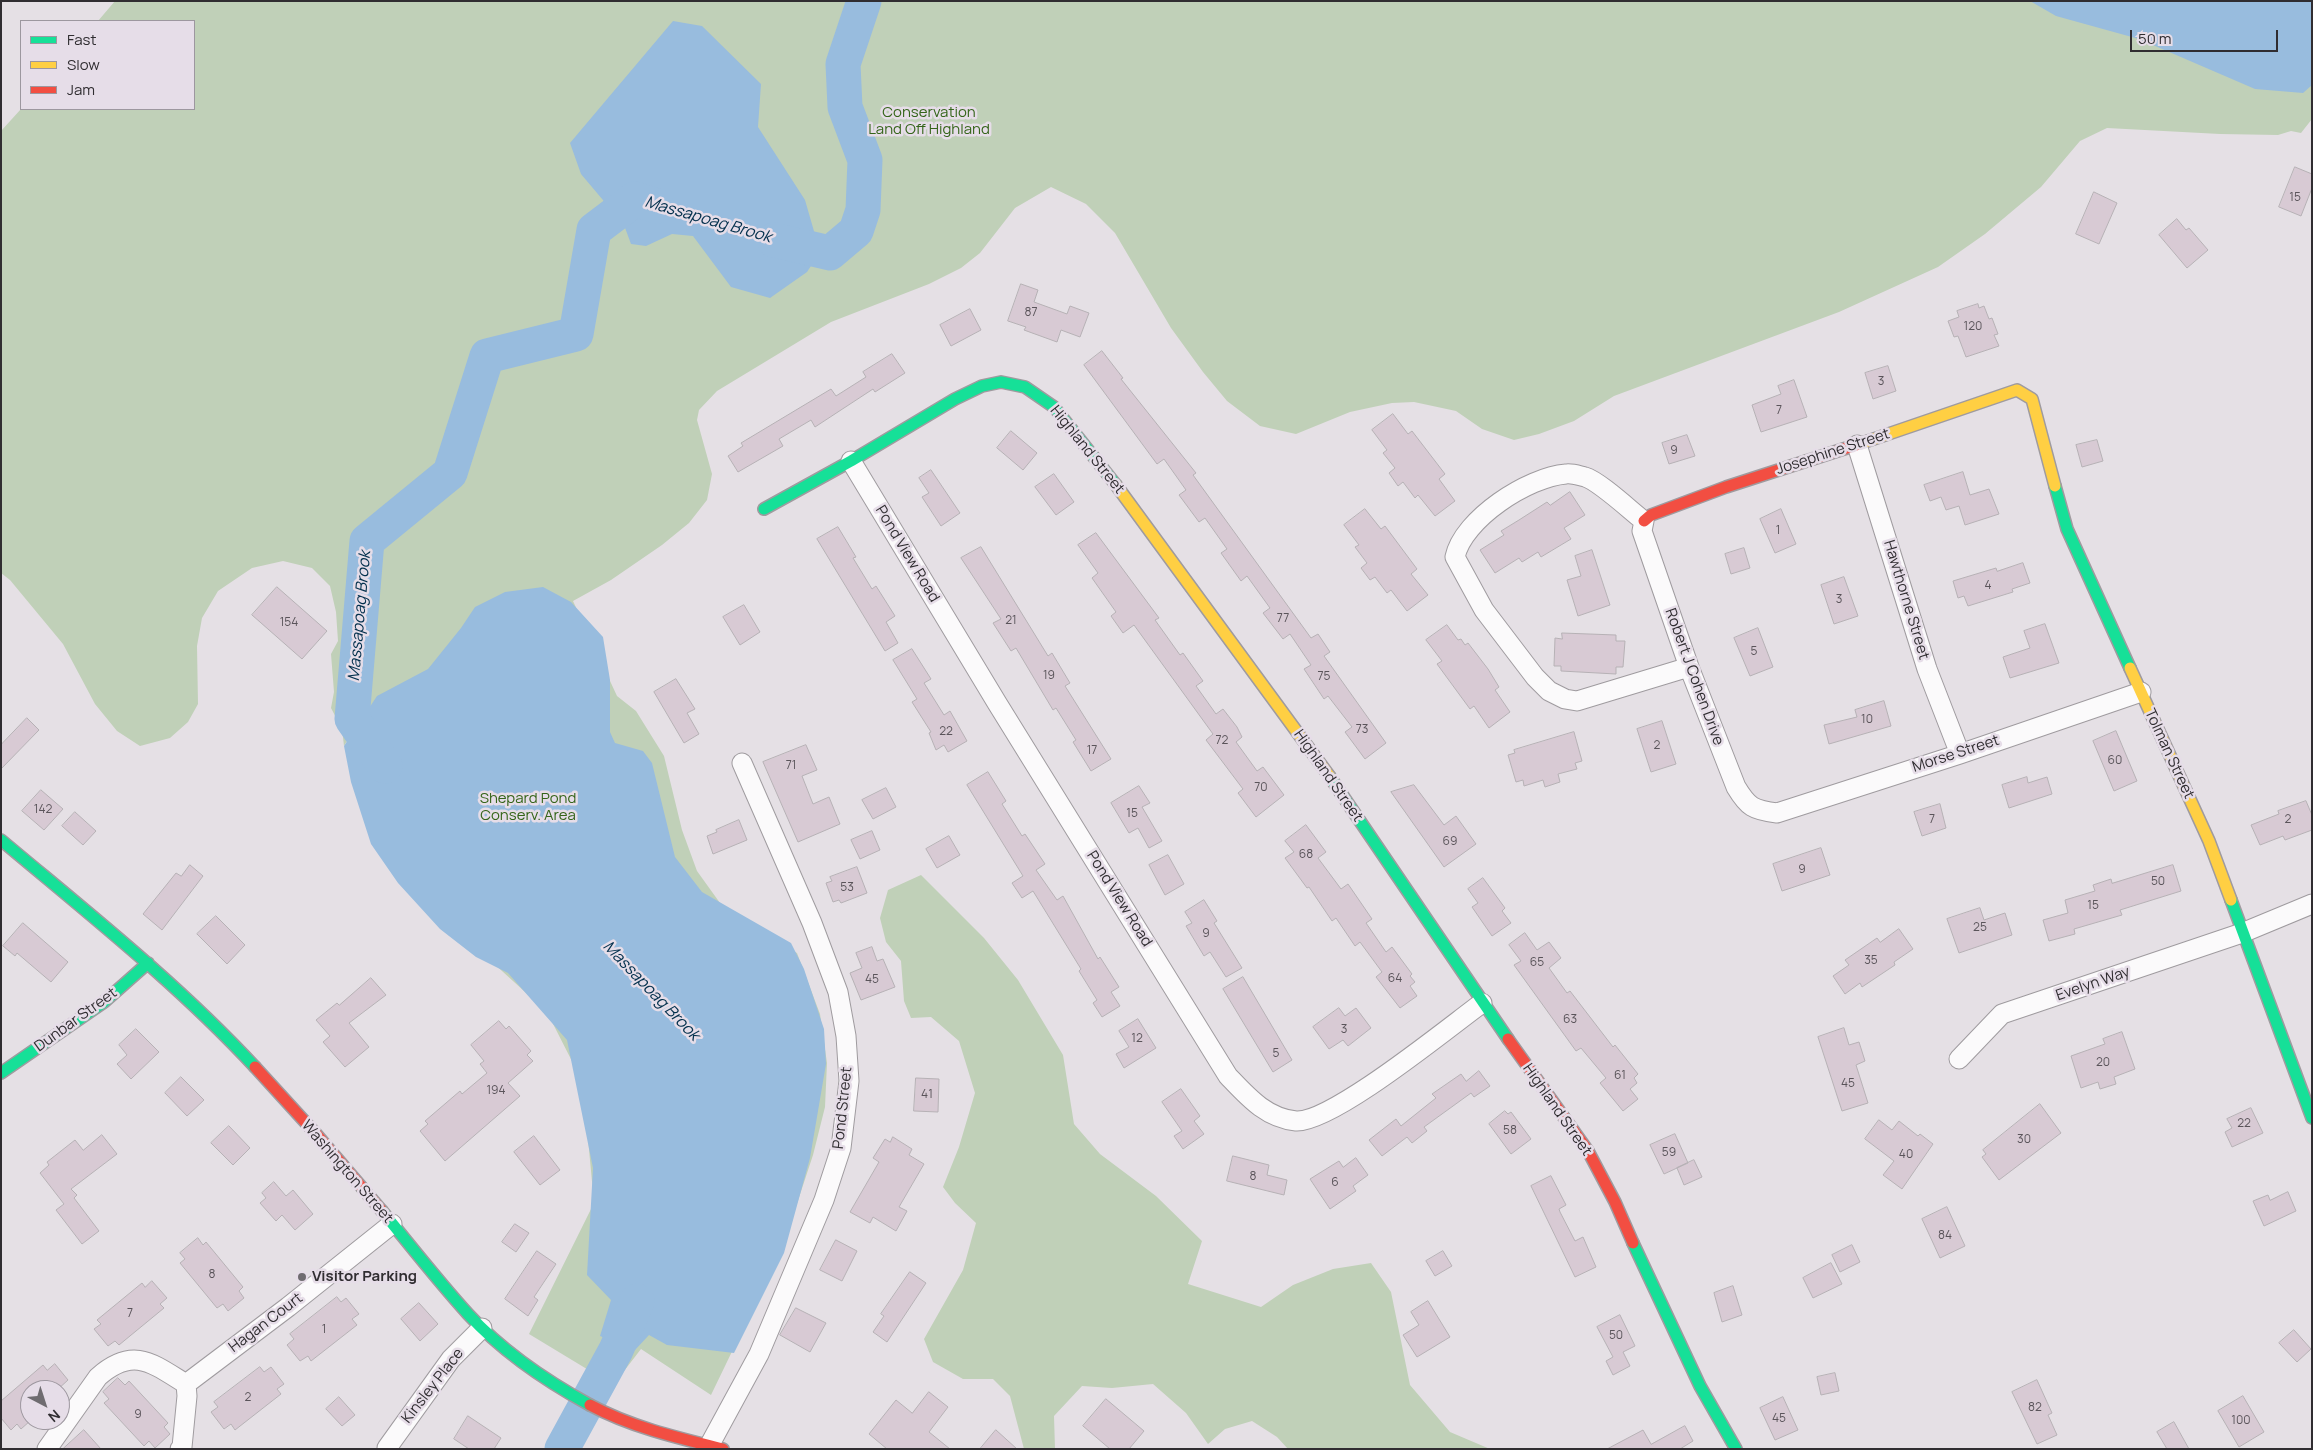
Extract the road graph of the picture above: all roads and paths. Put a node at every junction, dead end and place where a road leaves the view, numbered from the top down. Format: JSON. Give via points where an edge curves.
{"nodes":[{"id":1,"x":2025,"y":393,"type":"joint"},
{"id":2,"x":1857,"y":445,"type":"junction"},
{"id":3,"x":851,"y":460,"type":"junction"},
{"id":4,"x":764,"y":509,"type":"dead end"},
{"id":5,"x":1644,"y":522,"type":"junction"},
{"id":6,"x":1689,"y":667,"type":"junction"},
{"id":7,"x":2141,"y":692,"type":"junction"},
{"id":8,"x":1960,"y":754,"type":"junction"},
{"id":9,"x":742,"y":763,"type":"dead end"},
{"id":10,"x":1771,"y":812,"type":"joint"},
{"id":11,"x":1,"y":840,"type":"edge"},
{"id":12,"x":2312,"y":904,"type":"edge"},
{"id":13,"x":2242,"y":934,"type":"junction"},
{"id":14,"x":148,"y":963,"type":"junction"},
{"id":15,"x":1482,"y":1003,"type":"junction"},
{"id":16,"x":1959,"y":1059,"type":"dead end"},
{"id":17,"x":1,"y":1074,"type":"edge"},
{"id":18,"x":2312,"y":1118,"type":"edge"},
{"id":19,"x":392,"y":1224,"type":"junction"},
{"id":20,"x":482,"y":1328,"type":"junction"},
{"id":21,"x":186,"y":1384,"type":"junction"},
{"id":22,"x":716,"y":1447,"type":"edge"},
{"id":23,"x":386,"y":1448,"type":"edge"},
{"id":24,"x":46,"y":1449,"type":"edge"},
{"id":25,"x":180,"y":1449,"type":"edge"},
{"id":26,"x":1736,"y":1449,"type":"edge"}],
"edges":[{"from":1,"to":2,"type":"street","name":"Josephine Street","via":[[2017,390]]},
{"from":1,"to":7,"type":"street","name":"Tolman Street","via":[[2032,399],[2066,529]]},
{"from":2,"to":5,"type":"street","name":"Josephine Street","via":[[1726,486],[1651,515]]},
{"from":2,"to":8,"type":"street","name":"Hawthorne Street","via":[[1927,669]]},
{"from":3,"to":4,"type":"street","name":"Highland Street"},
{"from":3,"to":15,"type":"street","name":"Highland Street","via":[[982,386],[1001,382],[1017,384],[1045,400],[1096,458],[1309,748]]},
{"from":3,"to":15,"type":"street","name":"Pond View Road","via":[[1228,1076],[1251,1100],[1270,1114],[1297,1121],[1317,1118],[1343,1104]]},
{"from":5,"to":6,"type":"street","name":"Robert J Cohen Drive","via":[[1642,531]]},
{"from":5,"to":6,"type":"street","via":[[1588,478],[1568,473],[1541,479],[1490,509],[1458,544],[1455,558],[1484,610],[1549,691],[1577,701]]},
{"from":6,"to":10,"type":"street","name":"Robert J Cohen Drive","via":[[1736,787],[1746,804],[1759,811]]},
{"from":7,"to":8,"type":"street","name":"Morse Street"},
{"from":7,"to":13,"type":"street","name":"Tolman Street","via":[[2209,841]]},
{"from":8,"to":10,"type":"street","name":"Morse Street"},
{"from":9,"to":22,"type":"street","name":"Pond Street","via":[[812,923],[838,992],[846,1036],[849,1081],[841,1148],[824,1200]]},
{"from":11,"to":14,"type":"street","name":"Washington Street"},
{"from":12,"to":13,"type":"street","name":"Evelyn Way"},
{"from":13,"to":16,"type":"street","name":"Evelyn Way","via":[[2002,1014]]},
{"from":13,"to":18,"type":"street","name":"Tolman Street"},
{"from":14,"to":17,"type":"street","name":"Dunbar Street","via":[[85,1016]]},
{"from":14,"to":19,"type":"street","name":"Washington Street","via":[[248,1059]]},
{"from":15,"to":26,"type":"street","name":"Highland Street","via":[[1588,1151],[1700,1386]]},
{"from":19,"to":20,"type":"street","name":"Washington Street"},
{"from":19,"to":21,"type":"street","name":"Hagan Court"},
{"from":20,"to":22,"type":"street","name":"Washington Street","via":[[533,1370],[579,1400],[646,1429]]},
{"from":20,"to":23,"type":"street","name":"Kinsley Place","via":[[447,1364]]},
{"from":21,"to":24,"type":"street","via":[[147,1361],[128,1360],[109,1368],[98,1377]]},
{"from":21,"to":25,"type":"street","via":[[188,1396]]}]}
